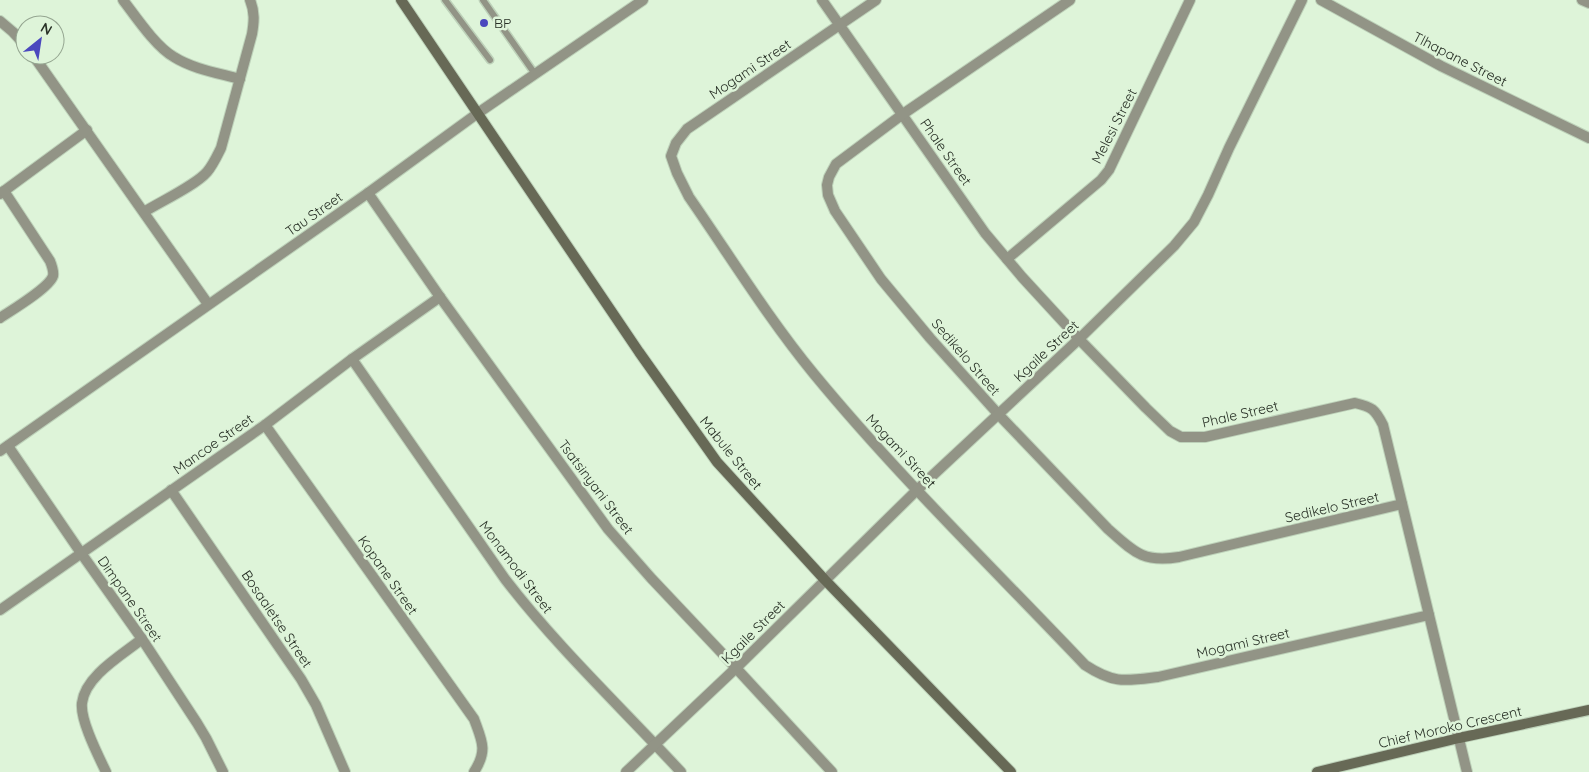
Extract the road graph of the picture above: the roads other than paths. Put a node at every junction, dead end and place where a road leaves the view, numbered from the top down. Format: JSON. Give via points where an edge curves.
{"nodes":[{"id":1,"x":123,"y":0,"type":"edge"},
{"id":2,"x":250,"y":0,"type":"edge"},
{"id":3,"x":401,"y":0,"type":"edge"},
{"id":4,"x":445,"y":0,"type":"edge"},
{"id":5,"x":483,"y":0,"type":"edge"},
{"id":6,"x":643,"y":0,"type":"edge"},
{"id":7,"x":822,"y":0,"type":"edge"},
{"id":8,"x":876,"y":0,"type":"edge"},
{"id":9,"x":1070,"y":0,"type":"edge"},
{"id":10,"x":1190,"y":0,"type":"edge"},
{"id":11,"x":1302,"y":0,"type":"edge"},
{"id":12,"x":1321,"y":0,"type":"edge"},
{"id":13,"x":1582,"y":0,"type":"edge"},
{"id":14,"x":1589,"y":3,"type":"edge"},
{"id":15,"x":0,"y":21,"type":"edge"},
{"id":16,"x":839,"y":25,"type":"junction"},
{"id":17,"x":15,"y":34,"type":"edge"},
{"id":18,"x":490,"y":60,"type":"dead end"},
{"id":19,"x":40,"y":65,"type":"edge"},
{"id":20,"x":535,"y":74,"type":"junction"},
{"id":21,"x":240,"y":79,"type":"junction"},
{"id":22,"x":478,"y":114,"type":"junction"},
{"id":23,"x":903,"y":114,"type":"junction"},
{"id":24,"x":87,"y":130,"type":"junction"},
{"id":25,"x":1589,"y":138,"type":"edge"},
{"id":26,"x":2,"y":192,"type":"edge"},
{"id":27,"x":368,"y":193,"type":"junction"},
{"id":28,"x":144,"y":212,"type":"junction"},
{"id":29,"x":1007,"y":259,"type":"junction"},
{"id":30,"x":440,"y":297,"type":"junction"},
{"id":31,"x":208,"y":304,"type":"junction"},
{"id":32,"x":0,"y":318,"type":"edge"},
{"id":33,"x":1079,"y":339,"type":"junction"},
{"id":34,"x":352,"y":359,"type":"junction"},
{"id":35,"x":999,"y":415,"type":"junction"},
{"id":36,"x":265,"y":425,"type":"junction"},
{"id":37,"x":4,"y":449,"type":"edge"},
{"id":38,"x":172,"y":490,"type":"junction"},
{"id":39,"x":917,"y":490,"type":"junction"},
{"id":40,"x":1402,"y":504,"type":"junction"},
{"id":41,"x":81,"y":553,"type":"junction"},
{"id":42,"x":825,"y":580,"type":"junction"},
{"id":43,"x":0,"y":610,"type":"edge"},
{"id":44,"x":1429,"y":615,"type":"junction"},
{"id":45,"x":142,"y":639,"type":"junction"},
{"id":46,"x":736,"y":668,"type":"junction"},
{"id":47,"x":1589,"y":710,"type":"edge"},
{"id":48,"x":1459,"y":738,"type":"junction"},
{"id":49,"x":656,"y":745,"type":"junction"},
{"id":50,"x":106,"y":772,"type":"edge"},
{"id":51,"x":222,"y":772,"type":"edge"},
{"id":52,"x":345,"y":772,"type":"edge"},
{"id":53,"x":474,"y":772,"type":"edge"},
{"id":54,"x":626,"y":772,"type":"edge"},
{"id":55,"x":681,"y":772,"type":"edge"},
{"id":56,"x":832,"y":772,"type":"edge"},
{"id":57,"x":1011,"y":772,"type":"edge"},
{"id":58,"x":1317,"y":772,"type":"edge"},
{"id":59,"x":1467,"y":772,"type":"edge"}],
"edges":[{"from":1,"to":21,"type":"street","via":[[173,57]]},
{"from":2,"to":21,"type":"street","via":[[254,19]]},
{"from":3,"to":22,"type":"street","name":"Mabule Street"},
{"from":4,"to":18,"type":"lane"},
{"from":5,"to":20,"type":"lane"},
{"from":6,"to":20,"type":"street","name":"Tau Street"},
{"from":7,"to":16,"type":"street","name":"Phale Street"},
{"from":8,"to":16,"type":"street","name":"Mogami Street"},
{"from":9,"to":23,"type":"street","name":"Sedikelo Street"},
{"from":10,"to":29,"type":"street","name":"Melesi Street","via":[[1109,170]]},
{"from":11,"to":33,"type":"street","name":"Kgaile Street","via":[[1194,222],[1174,246]]},
{"from":12,"to":25,"type":"street","name":"Tlhapane Street","via":[[1441,66]]},
{"from":13,"to":14,"type":"street"},
{"from":15,"to":17,"type":"street"},
{"from":16,"to":23,"type":"street","name":"Phale Street"},
{"from":16,"to":39,"type":"street","name":"Mogami Street","via":[[687,130],[676,143],[671,156],[689,197],[781,331],[851,418]]},
{"from":19,"to":24,"type":"street"},
{"from":20,"to":22,"type":"street","name":"Tau Street"},
{"from":21,"to":28,"type":"street","via":[[221,148],[207,173]]},
{"from":22,"to":27,"type":"street","name":"Tau Street"},
{"from":22,"to":42,"type":"street","name":"Mabule Street","via":[[717,462]]},
{"from":23,"to":29,"type":"street","name":"Phale Street","via":[[985,233]]},
{"from":23,"to":35,"type":"street","name":"Sedikelo Street","via":[[836,164],[829,177],[828,195],[882,278]]},
{"from":24,"to":26,"type":"street"},
{"from":24,"to":28,"type":"street"},
{"from":26,"to":32,"type":"street","via":[[53,270],[49,283]]},
{"from":27,"to":30,"type":"street","name":"Tsatsinyani Street"},
{"from":27,"to":31,"type":"street","name":"Tau Street"},
{"from":28,"to":31,"type":"street"},
{"from":29,"to":33,"type":"street","name":"Phale Street"},
{"from":30,"to":34,"type":"street","name":"Mancoe Street"},
{"from":30,"to":46,"type":"street","name":"Tsatsinyani Street","via":[[608,528]]},
{"from":31,"to":37,"type":"street","name":"Tau Street"},
{"from":33,"to":35,"type":"street","name":"Kgaile Street"},
{"from":33,"to":40,"type":"street","name":"Phale Street","via":[[1146,408],[1181,437],[1205,437],[1355,403],[1367,406],[1378,413],[1383,425]]},
{"from":34,"to":36,"type":"street","name":"Mancoe Street"},
{"from":34,"to":49,"type":"street","name":"Monamodi Street","via":[[529,611]]},
{"from":35,"to":39,"type":"street","name":"Kgaile Street"},
{"from":35,"to":40,"type":"street","name":"Sedikelo Street","via":[[1108,529],[1127,546],[1149,558],[1179,558]]},
{"from":36,"to":38,"type":"street","name":"Mancoe Street"},
{"from":36,"to":53,"type":"street","name":"Kopane Street","via":[[474,719],[483,745],[481,761]]},
{"from":37,"to":41,"type":"street","name":"Dimpane Street"},
{"from":38,"to":41,"type":"street","name":"Mancoe Street"},
{"from":38,"to":52,"type":"street","name":"Bosaaletse Street","via":[[301,679]]},
{"from":39,"to":42,"type":"street","name":"Kgaile Street"},
{"from":39,"to":44,"type":"street","name":"Mogami Street","via":[[1085,665],[1101,676],[1116,680],[1158,677]]},
{"from":40,"to":44,"type":"street","name":"Phale Street"},
{"from":41,"to":43,"type":"street","name":"Mancoe Street"},
{"from":41,"to":45,"type":"street","name":"Dimpane Street"},
{"from":42,"to":46,"type":"street","name":"Kgaile Street"},
{"from":42,"to":57,"type":"street","name":"Mabule Street"},
{"from":44,"to":48,"type":"street","name":"Phale Street"},
{"from":45,"to":50,"type":"street","via":[[104,669],[85,690],[84,716]]},
{"from":45,"to":51,"type":"street","name":"Dimpane Street","via":[[206,738]]},
{"from":46,"to":49,"type":"street","name":"Kgaile Street"},
{"from":46,"to":56,"type":"street","name":"Tsatsinyani Street"},
{"from":47,"to":48,"type":"street","name":"Chief Moroko Crescent"},
{"from":48,"to":58,"type":"street","name":"Chief Moroko Crescent"},
{"from":48,"to":59,"type":"street","name":"Phale Street"},
{"from":49,"to":54,"type":"street","name":"Kgaile Street"},
{"from":49,"to":55,"type":"street","name":"Monamodi Street"}]}
